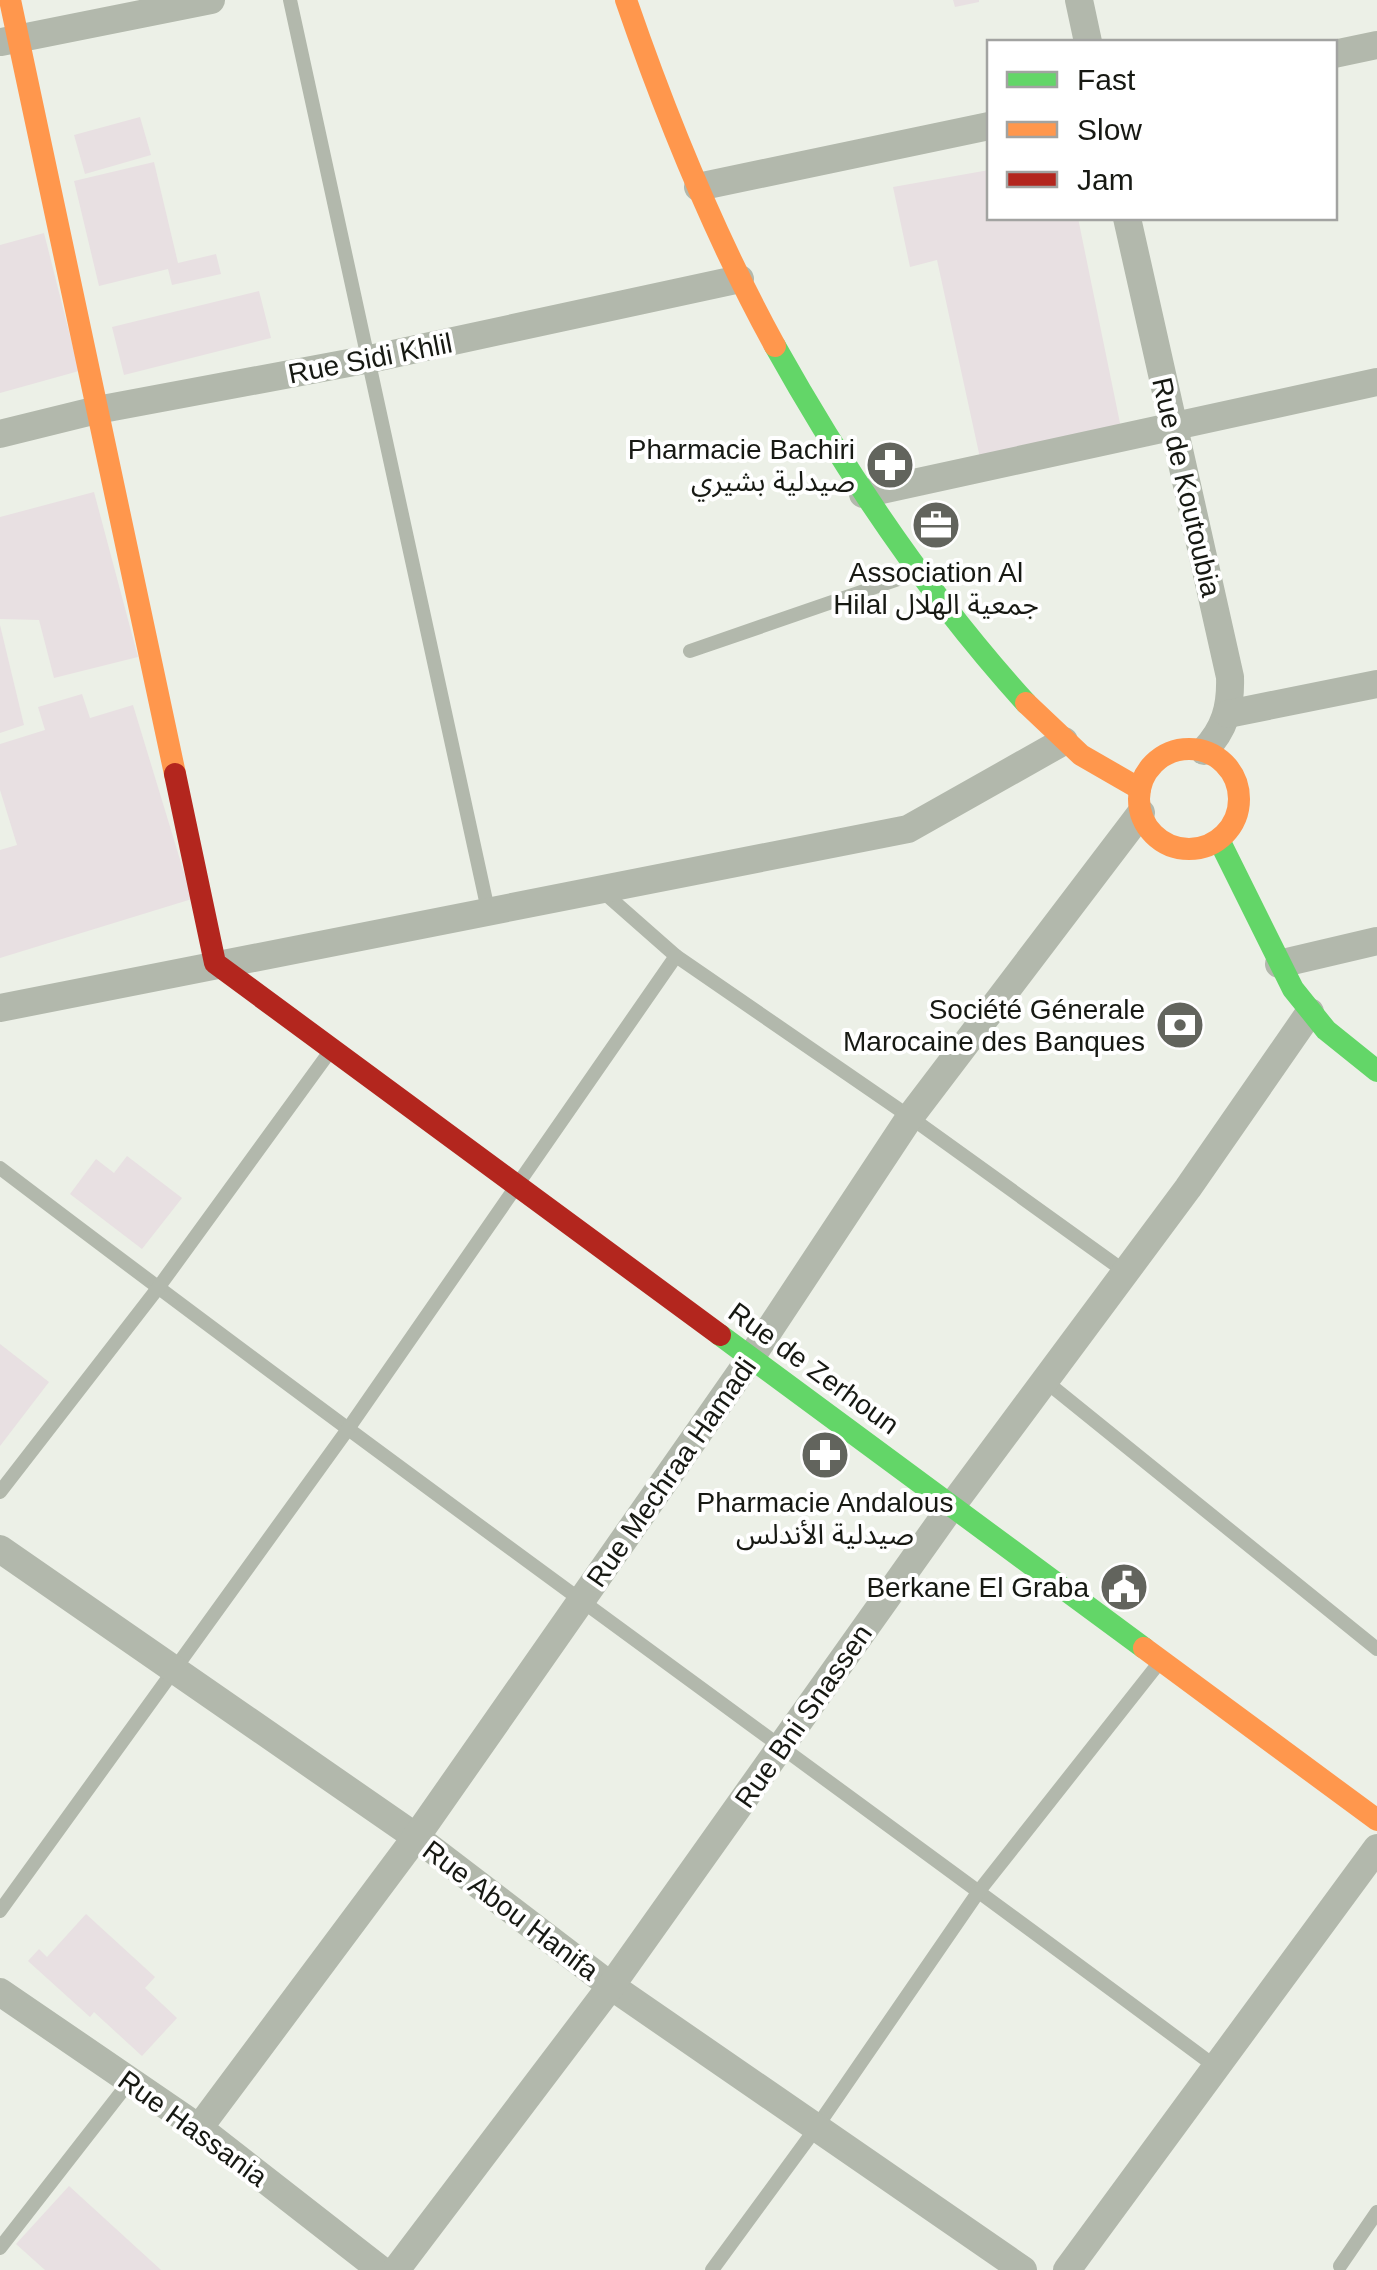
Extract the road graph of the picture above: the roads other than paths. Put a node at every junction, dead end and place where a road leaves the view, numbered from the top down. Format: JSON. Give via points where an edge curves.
{"nodes":[{"id":1,"x":10,"y":0,"type":"edge"},
{"id":2,"x":211,"y":0,"type":"edge"},
{"id":3,"x":290,"y":0,"type":"edge"},
{"id":4,"x":626,"y":0,"type":"edge"},
{"id":5,"x":1079,"y":0,"type":"edge"},
{"id":6,"x":9,"y":40,"type":"edge"},
{"id":7,"x":1088,"y":40,"type":"edge"},
{"id":8,"x":1377,"y":45,"type":"edge"},
{"id":9,"x":1337,"y":53,"type":"edge"},
{"id":10,"x":987,"y":127,"type":"edge"},
{"id":11,"x":698,"y":187,"type":"junction"},
{"id":12,"x":1127,"y":220,"type":"edge"},
{"id":13,"x":740,"y":278,"type":"junction"},
{"id":14,"x":370,"y":359,"type":"junction"},
{"id":15,"x":1377,"y":382,"type":"edge"},
{"id":16,"x":97,"y":410,"type":"junction"},
{"id":17,"x":1173,"y":426,"type":"junction"},
{"id":18,"x":0,"y":434,"type":"edge"},
{"id":19,"x":863,"y":494,"type":"junction"},
{"id":20,"x":920,"y":572,"type":"junction"},
{"id":21,"x":690,"y":650,"type":"dead end"},
{"id":22,"x":1377,"y":684,"type":"edge"},
{"id":23,"x":1228,"y":714,"type":"junction"},
{"id":24,"x":1064,"y":741,"type":"junction"},
{"id":25,"x":1204,"y":751,"type":"junction"},
{"id":26,"x":1140,"y":801,"type":"junction"},
{"id":27,"x":1220,"y":840,"type":"junction"},
{"id":28,"x":599,"y":889,"type":"junction"},
{"id":29,"x":488,"y":910,"type":"junction"},
{"id":30,"x":1377,"y":941,"type":"edge"},
{"id":31,"x":676,"y":956,"type":"junction"},
{"id":32,"x":215,"y":963,"type":"junction"},
{"id":33,"x":1278,"y":964,"type":"junction"},
{"id":34,"x":0,"y":1008,"type":"edge"},
{"id":35,"x":1310,"y":1012,"type":"junction"},
{"id":36,"x":332,"y":1050,"type":"junction"},
{"id":37,"x":1377,"y":1071,"type":"edge"},
{"id":38,"x":910,"y":1117,"type":"junction"},
{"id":39,"x":0,"y":1168,"type":"edge"},
{"id":40,"x":516,"y":1186,"type":"junction"},
{"id":41,"x":1124,"y":1271,"type":"junction"},
{"id":42,"x":158,"y":1288,"type":"junction"},
{"id":43,"x":750,"y":1359,"type":"junction"},
{"id":44,"x":1044,"y":1380,"type":"junction"},
{"id":45,"x":348,"y":1429,"type":"junction"},
{"id":46,"x":0,"y":1492,"type":"edge"},
{"id":47,"x":952,"y":1506,"type":"junction"},
{"id":48,"x":0,"y":1549,"type":"edge"},
{"id":49,"x":580,"y":1602,"type":"junction"},
{"id":50,"x":1377,"y":1649,"type":"edge"},
{"id":51,"x":1161,"y":1661,"type":"junction"},
{"id":52,"x":176,"y":1670,"type":"junction"},
{"id":53,"x":782,"y":1745,"type":"junction"},
{"id":54,"x":1377,"y":1820,"type":"edge"},
{"id":55,"x":416,"y":1837,"type":"junction"},
{"id":56,"x":1377,"y":1848,"type":"edge"},
{"id":57,"x":979,"y":1891,"type":"junction"},
{"id":58,"x":0,"y":1911,"type":"edge"},
{"id":59,"x":611,"y":1986,"type":"junction"},
{"id":60,"x":0,"y":1992,"type":"edge"},
{"id":61,"x":1216,"y":2067,"type":"junction"},
{"id":62,"x":130,"y":2081,"type":"junction"},
{"id":63,"x":198,"y":2128,"type":"junction"},
{"id":64,"x":816,"y":2128,"type":"junction"},
{"id":65,"x":1377,"y":2212,"type":"edge"},
{"id":66,"x":0,"y":2248,"type":"edge"},
{"id":67,"x":1340,"y":2266,"type":"dead end"},
{"id":68,"x":380,"y":2270,"type":"edge"},
{"id":69,"x":396,"y":2270,"type":"edge"},
{"id":70,"x":712,"y":2270,"type":"edge"},
{"id":71,"x":1023,"y":2270,"type":"edge"},
{"id":72,"x":1067,"y":2270,"type":"edge"}],
"edges":[{"from":1,"to":6,"type":"street"},
{"from":2,"to":6,"type":"street"},
{"from":3,"to":14,"type":"lane"},
{"from":4,"to":11,"type":"street"},
{"from":5,"to":7,"type":"street"},
{"from":6,"to":16,"type":"street"},
{"from":8,"to":9,"type":"street"},
{"from":10,"to":11,"type":"street"},
{"from":11,"to":13,"type":"street"},
{"from":12,"to":17,"type":"street","name":"Rue de Koutoubia"},
{"from":13,"to":14,"type":"street","name":"Rue Sidi Khlil"},
{"from":13,"to":19,"type":"street"},
{"from":14,"to":16,"type":"street","name":"Rue Sidi Khlil"},
{"from":14,"to":29,"type":"lane"},
{"from":15,"to":17,"type":"street"},
{"from":16,"to":18,"type":"street","name":"Rue Sidi Khlil"},
{"from":16,"to":32,"type":"street"},
{"from":17,"to":19,"type":"street"},
{"from":17,"to":23,"type":"street","name":"Rue de Koutoubia","via":[[1230,677]]},
{"from":19,"to":20,"type":"street"},
{"from":20,"to":21,"type":"lane"},
{"from":20,"to":24,"type":"street"},
{"from":22,"to":23,"type":"street"},
{"from":23,"to":25,"type":"street"},
{"from":24,"to":26,"type":"street"},
{"from":24,"to":28,"type":"street","via":[[908,828]]},
{"from":25,"to":26,"type":"street","via":[[1163,756],[1144,776]]},
{"from":25,"to":27,"type":"street","via":[[1230,769],[1240,798],[1238,814]]},
{"from":26,"to":27,"type":"street","via":[[1148,828],[1173,848]]},
{"from":26,"to":38,"type":"street","name":"Rue Mechraa Hamadi"},
{"from":27,"to":33,"type":"street"},
{"from":28,"to":29,"type":"street"},
{"from":28,"to":31,"type":"lane"},
{"from":29,"to":32,"type":"street"},
{"from":30,"to":33,"type":"street"},
{"from":31,"to":38,"type":"lane"},
{"from":31,"to":40,"type":"lane"},
{"from":32,"to":34,"type":"street"},
{"from":32,"to":36,"type":"street","name":"Rue de Zerhoun"},
{"from":33,"to":35,"type":"street"},
{"from":35,"to":37,"type":"street"},
{"from":35,"to":41,"type":"street","name":"Rue Bni Snassen"},
{"from":36,"to":40,"type":"street","name":"Rue de Zerhoun"},
{"from":36,"to":42,"type":"lane"},
{"from":38,"to":41,"type":"lane"},
{"from":38,"to":43,"type":"street","name":"Rue Mechraa Hamadi"},
{"from":39,"to":42,"type":"lane"},
{"from":40,"to":43,"type":"street","name":"Rue de Zerhoun"},
{"from":40,"to":45,"type":"lane"},
{"from":41,"to":44,"type":"street","name":"Rue Bni Snassen"},
{"from":42,"to":45,"type":"lane"},
{"from":42,"to":46,"type":"lane"},
{"from":43,"to":47,"type":"street","name":"Rue de Zerhoun"},
{"from":43,"to":49,"type":"street","name":"Rue Mechraa Hamadi"},
{"from":44,"to":47,"type":"street","name":"Rue Bni Snassen"},
{"from":44,"to":50,"type":"lane"},
{"from":45,"to":49,"type":"lane"},
{"from":45,"to":52,"type":"lane"},
{"from":47,"to":51,"type":"street","name":"Rue de Zerhoun"},
{"from":47,"to":53,"type":"street","name":"Rue Bni Snassen"},
{"from":48,"to":52,"type":"street","name":"Rue Abou Hanifa"},
{"from":49,"to":53,"type":"lane"},
{"from":49,"to":55,"type":"street","name":"Rue Mechraa Hamadi"},
{"from":51,"to":54,"type":"street","name":"Rue de Zerhoun"},
{"from":51,"to":57,"type":"lane"},
{"from":52,"to":55,"type":"street","name":"Rue Abou Hanifa"},
{"from":52,"to":58,"type":"lane"},
{"from":53,"to":57,"type":"lane"},
{"from":53,"to":59,"type":"street","name":"Rue Bni Snassen"},
{"from":55,"to":59,"type":"street","name":"Rue Abou Hanifa"},
{"from":55,"to":63,"type":"street","name":"Rue Mechraa Hamadi"},
{"from":56,"to":61,"type":"street"},
{"from":57,"to":61,"type":"lane"},
{"from":57,"to":64,"type":"lane"},
{"from":59,"to":64,"type":"street","name":"Rue Abou Hanifa"},
{"from":59,"to":69,"type":"street","name":"Rue Bni Snassen"},
{"from":60,"to":62,"type":"street","name":"Rue Hassania"},
{"from":61,"to":72,"type":"street"},
{"from":62,"to":63,"type":"street","name":"Rue Hassania"},
{"from":62,"to":66,"type":"lane"},
{"from":63,"to":68,"type":"street","name":"Rue Hassania"},
{"from":64,"to":70,"type":"lane"},
{"from":64,"to":71,"type":"street","name":"Rue Abou Hanifa"},
{"from":65,"to":67,"type":"lane"}]}
